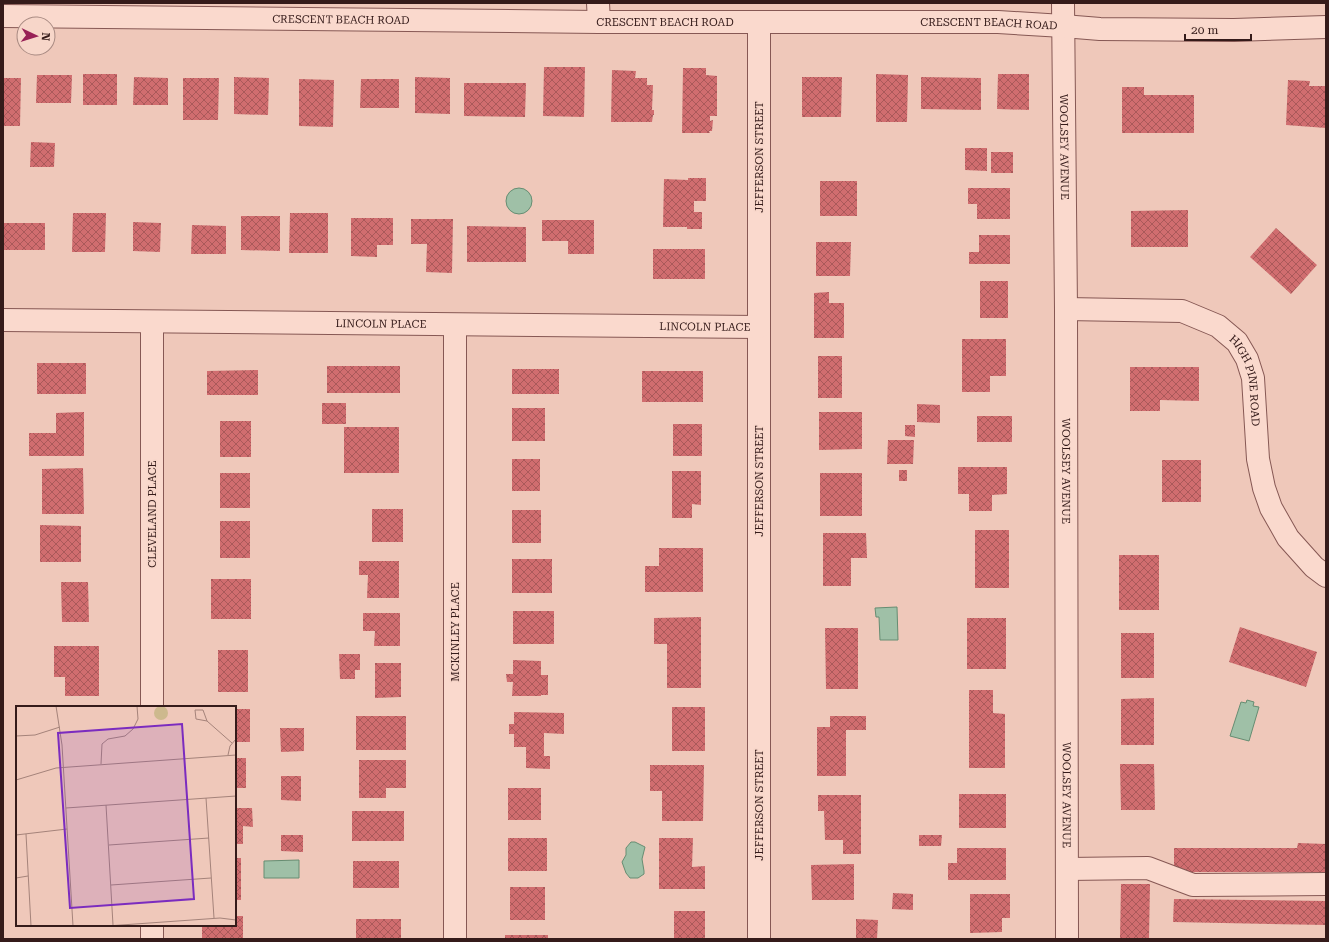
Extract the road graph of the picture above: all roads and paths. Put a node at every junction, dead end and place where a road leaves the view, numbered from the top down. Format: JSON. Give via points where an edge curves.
{"nodes":[{"id":1,"x":1063,"y":3,"type":"edge"},
{"id":2,"x":598,"y":13,"type":"edge"},
{"id":3,"x":3,"y":16,"type":"edge"},
{"id":4,"x":759,"y":23,"type":"junction"},
{"id":5,"x":1063,"y":26,"type":"junction"},
{"id":6,"x":1326,"y":27,"type":"edge"},
{"id":7,"x":1066,"y":309,"type":"junction"},
{"id":8,"x":3,"y":320,"type":"edge"},
{"id":9,"x":152,"y":322,"type":"junction"},
{"id":10,"x":455,"y":325,"type":"junction"},
{"id":11,"x":759,"y":327,"type":"junction"},
{"id":12,"x":1326,"y":576,"type":"edge"},
{"id":13,"x":152,"y":706,"type":"edge"},
{"id":14,"x":1067,"y":869,"type":"junction"},
{"id":15,"x":1326,"y":884,"type":"edge"},
{"id":16,"x":152,"y":926,"type":"edge"},
{"id":17,"x":152,"y":939,"type":"edge"},
{"id":18,"x":455,"y":939,"type":"edge"},
{"id":19,"x":759,"y":939,"type":"edge"},
{"id":20,"x":1067,"y":939,"type":"edge"}],
"edges":[{"from":1,"to":5,"type":"street","name":"WOOLSEY AVENUE"},
{"from":2,"to":3,"type":"street","name":"CRESCENT BEACH ROAD"},
{"from":2,"to":4,"type":"street","name":"CRESCENT BEACH ROAD"},
{"from":4,"to":5,"type":"street","name":"CRESCENT BEACH ROAD","via":[[998,22]]},
{"from":4,"to":11,"type":"street","name":"JEFFERSON STREET"},
{"from":5,"to":6,"type":"street","name":"CRESCENT BEACH ROAD","via":[[1234,30]]},
{"from":5,"to":7,"type":"street","name":"WOOLSEY AVENUE"},
{"from":7,"to":12,"type":"street","name":"HIGH PINE ROAD","via":[[1182,312],[1218,326],[1237,342],[1247,359],[1253,378],[1258,459],[1271,508],[1288,538],[1314,567]]},
{"from":7,"to":14,"type":"street","name":"WOOLSEY AVENUE"},
{"from":8,"to":9,"type":"street","name":"LINCOLN PLACE"},
{"from":9,"to":10,"type":"street","name":"LINCOLN PLACE"},
{"from":9,"to":13,"type":"street","name":"CLEVELAND PLACE"},
{"from":10,"to":11,"type":"street","name":"LINCOLN PLACE"},
{"from":10,"to":18,"type":"street","name":"MCKINLEY PLACE"},
{"from":11,"to":19,"type":"street","name":"JEFFERSON STREET"},
{"from":14,"to":15,"type":"street","via":[[1148,868],[1193,885]]},
{"from":14,"to":20,"type":"street","name":"WOOLSEY AVENUE"},
{"from":16,"to":17,"type":"street"}]}
